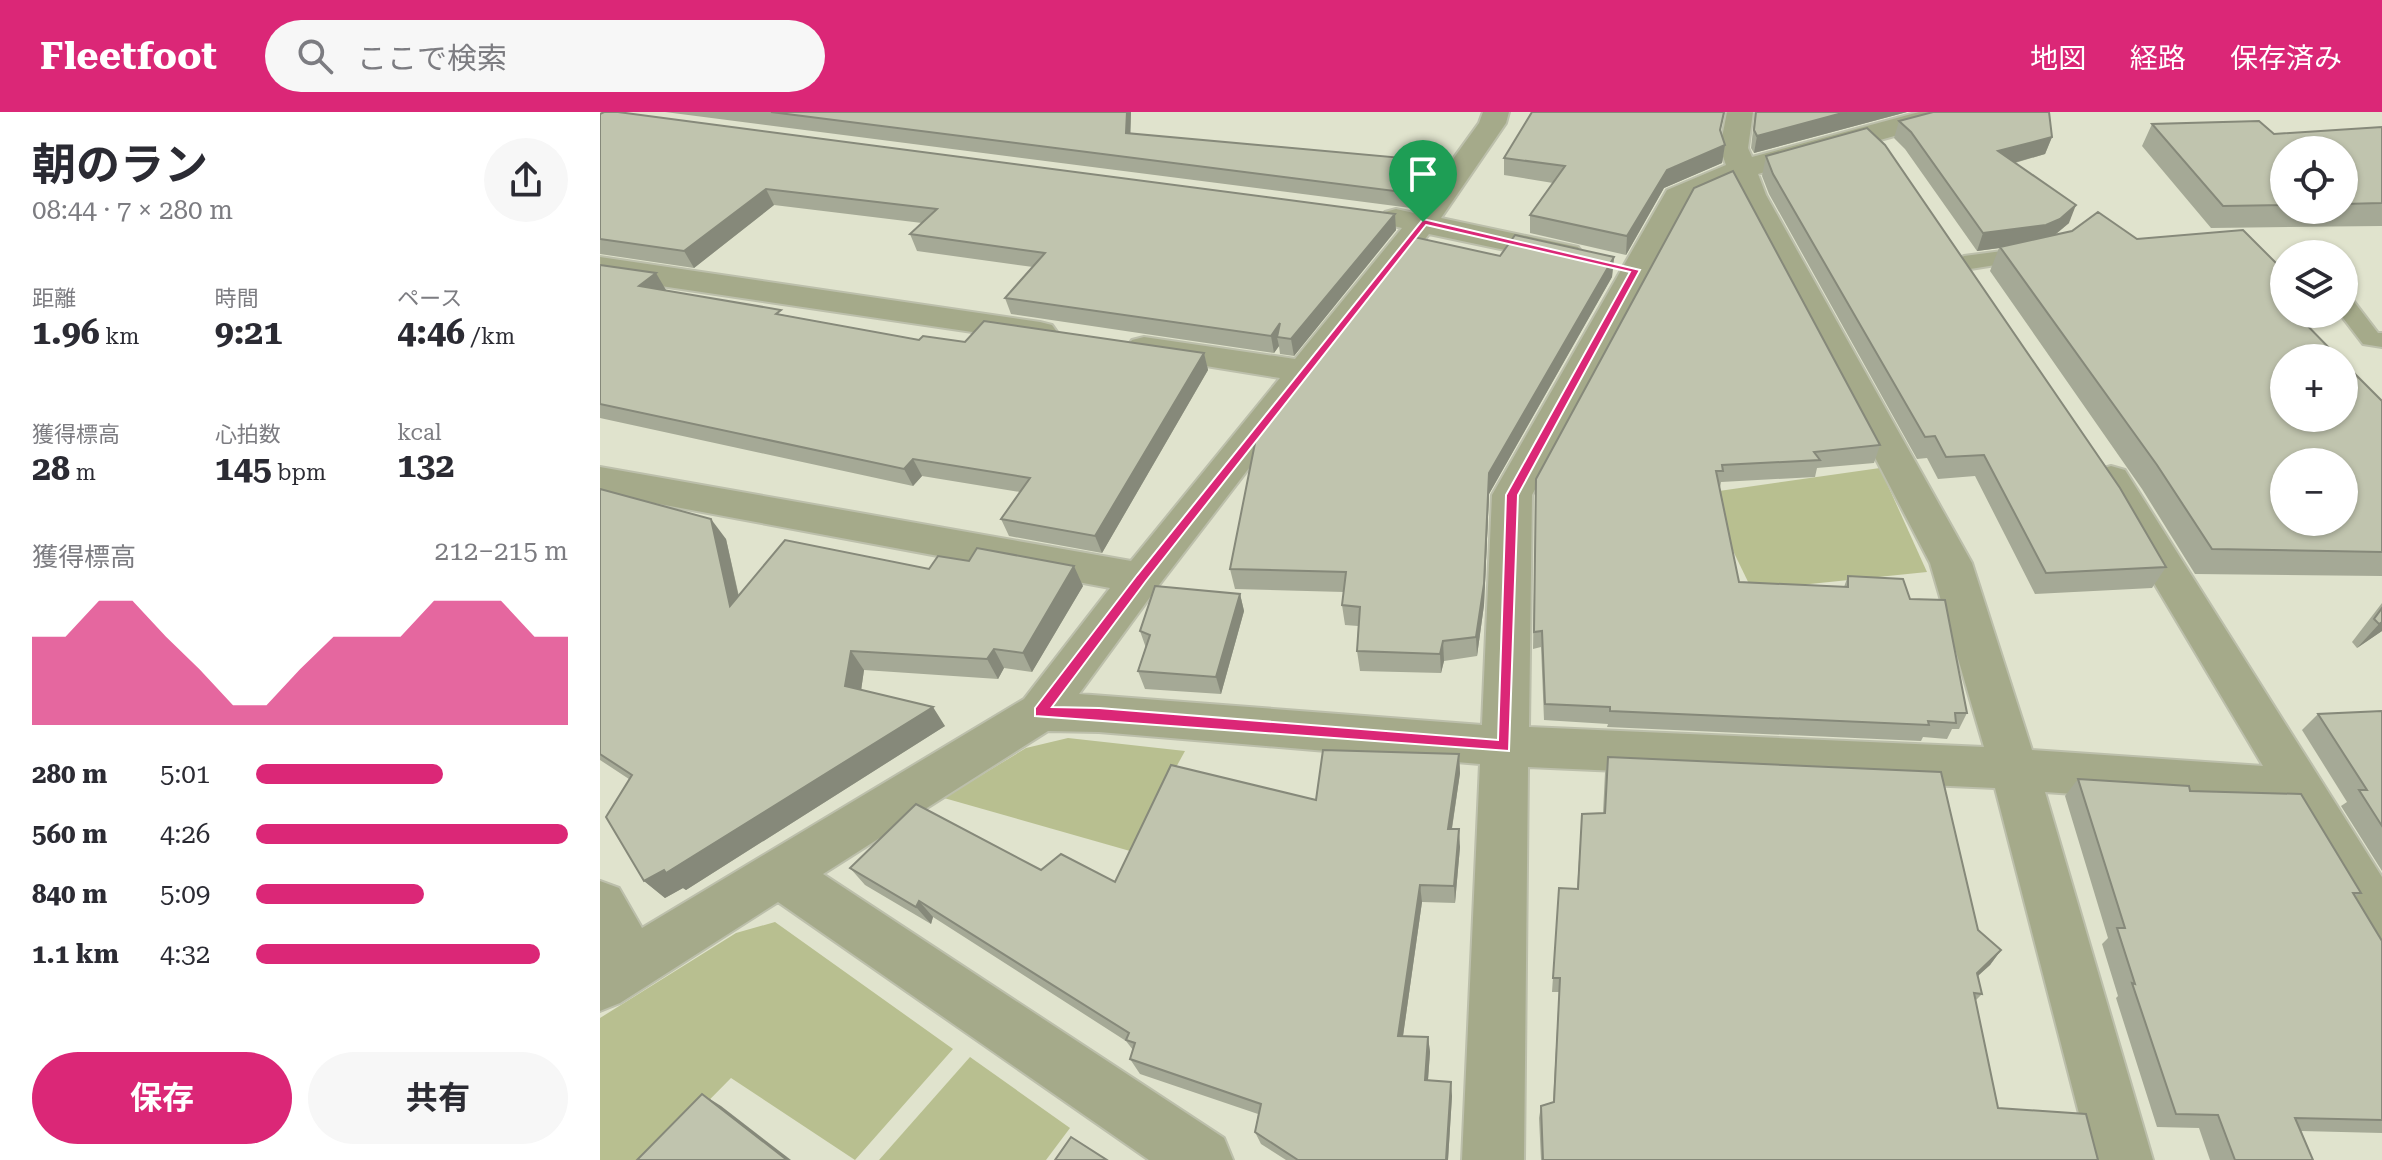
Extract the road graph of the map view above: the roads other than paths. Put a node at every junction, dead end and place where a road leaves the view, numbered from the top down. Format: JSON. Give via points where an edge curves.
{"nodes":[{"id":1,"x":1496,"y":112,"type":"edge"},
{"id":2,"x":1740,"y":112,"type":"edge"},
{"id":3,"x":1949,"y":112,"type":"edge"},
{"id":4,"x":1870,"y":136,"type":"junction"},
{"id":5,"x":1742,"y":169,"type":"junction"},
{"id":6,"x":1902,"y":171,"type":"edge"},
{"id":7,"x":1376,"y":215,"type":"edge"},
{"id":8,"x":1423,"y":222,"type":"junction"},
{"id":9,"x":2058,"y":247,"type":"edge"},
{"id":10,"x":1955,"y":250,"type":"joint"},
{"id":11,"x":1610,"y":264,"type":"junction"},
{"id":12,"x":600,"y":267,"type":"edge"},
{"id":13,"x":1990,"y":301,"type":"edge"},
{"id":14,"x":2358,"y":322,"type":"edge"},
{"id":15,"x":1069,"y":336,"type":"edge"},
{"id":16,"x":2382,"y":340,"type":"edge"},
{"id":17,"x":1116,"y":343,"type":"edge"},
{"id":18,"x":1303,"y":371,"type":"junction"},
{"id":19,"x":2092,"y":451,"type":"edge"},
{"id":20,"x":600,"y":480,"type":"edge"},
{"id":21,"x":1141,"y":578,"type":"junction"},
{"id":22,"x":1040,"y":712,"type":"junction"},
{"id":23,"x":1504,"y":746,"type":"junction"},
{"id":24,"x":2014,"y":769,"type":"junction"},
{"id":25,"x":2300,"y":789,"type":"junction"},
{"id":26,"x":778,"y":873,"type":"junction"},
{"id":27,"x":600,"y":905,"type":"edge"},
{"id":28,"x":2382,"y":925,"type":"edge"},
{"id":29,"x":616,"y":973,"type":"edge"},
{"id":30,"x":1202,"y":1160,"type":"edge"},
{"id":31,"x":1493,"y":1160,"type":"edge"},
{"id":32,"x":2122,"y":1160,"type":"edge"}],
"edges":[{"from":1,"to":8,"type":"street"},
{"from":2,"to":5,"type":"street","via":[[1734,148]]},
{"from":3,"to":4,"type":"street"},
{"from":4,"to":5,"type":"street"},
{"from":4,"to":6,"type":"street"},
{"from":5,"to":11,"type":"street","via":[[1677,196]]},
{"from":5,"to":24,"type":"street","via":[[1751,195],[1951,563]]},
{"from":7,"to":8,"type":"street"},
{"from":8,"to":11,"type":"street"},
{"from":8,"to":18,"type":"street"},
{"from":9,"to":10,"type":"lane","via":[[2006,259]]},
{"from":10,"to":13,"type":"street"},
{"from":11,"to":23,"type":"street","via":[[1512,495]]},
{"from":12,"to":15,"type":"street"},
{"from":14,"to":16,"type":"lane","via":[[2371,339]]},
{"from":17,"to":18,"type":"street"},
{"from":18,"to":21,"type":"street"},
{"from":19,"to":25,"type":"street"},
{"from":20,"to":21,"type":"street"},
{"from":21,"to":22,"type":"street"},
{"from":22,"to":23,"type":"street"},
{"from":22,"to":26,"type":"street"},
{"from":23,"to":24,"type":"street"},
{"from":23,"to":31,"type":"street"},
{"from":24,"to":25,"type":"street"},
{"from":24,"to":32,"type":"street"},
{"from":25,"to":28,"type":"street"},
{"from":26,"to":29,"type":"street"},
{"from":26,"to":30,"type":"street"},
{"from":27,"to":29,"type":"street"}]}
